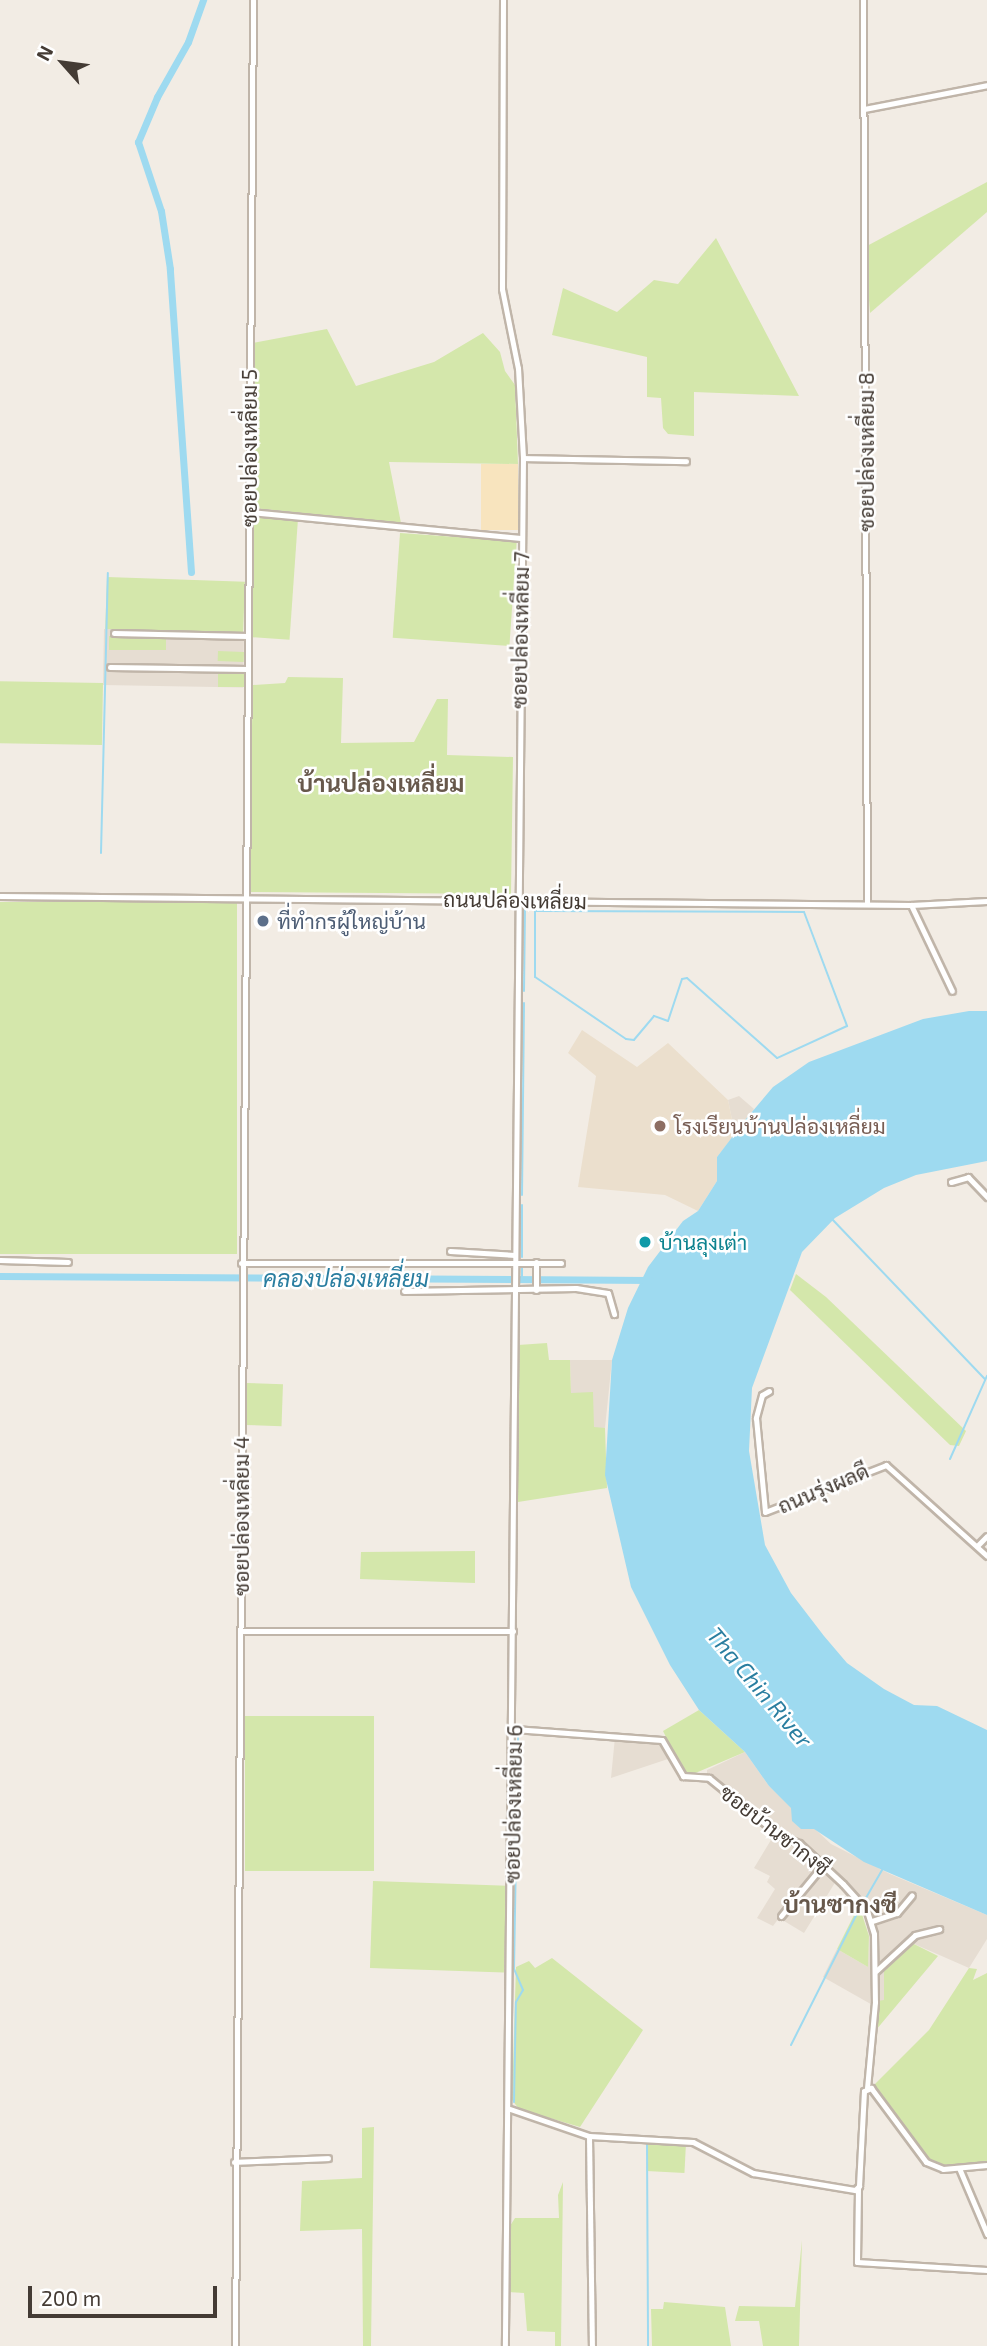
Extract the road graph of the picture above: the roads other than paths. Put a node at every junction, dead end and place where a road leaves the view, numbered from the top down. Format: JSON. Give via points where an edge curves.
{"nodes":[{"id":1,"x":253,"y":0,"type":"edge"},
{"id":2,"x":503,"y":0,"type":"edge"},
{"id":3,"x":863,"y":0,"type":"edge"},
{"id":4,"x":987,"y":85,"type":"edge"},
{"id":5,"x":864,"y":110,"type":"junction"},
{"id":6,"x":523,"y":458,"type":"junction"},
{"id":7,"x":686,"y":461,"type":"dead end"},
{"id":8,"x":250,"y":512,"type":"junction"},
{"id":9,"x":521,"y":538,"type":"junction"},
{"id":10,"x":114,"y":632,"type":"dead end"},
{"id":11,"x":247,"y":636,"type":"junction"},
{"id":12,"x":110,"y":667,"type":"dead end"},
{"id":13,"x":247,"y":669,"type":"junction"},
{"id":14,"x":0,"y":896,"type":"edge"},
{"id":15,"x":243,"y":897,"type":"junction"},
{"id":16,"x":519,"y":900,"type":"junction"},
{"id":17,"x":987,"y":901,"type":"edge"},
{"id":18,"x":867,"y":904,"type":"junction"},
{"id":19,"x":911,"y":905,"type":"junction"},
{"id":20,"x":952,"y":991,"type":"dead end"},
{"id":21,"x":951,"y":1182,"type":"dead end"},
{"id":22,"x":987,"y":1196,"type":"edge"},
{"id":23,"x":450,"y":1251,"type":"dead end"},
{"id":24,"x":515,"y":1255,"type":"junction"},
{"id":25,"x":0,"y":1259,"type":"edge"},
{"id":26,"x":68,"y":1262,"type":"dead end"},
{"id":27,"x":536,"y":1262,"type":"junction"},
{"id":28,"x":241,"y":1263,"type":"junction"},
{"id":29,"x":561,"y":1263,"type":"dead end"},
{"id":30,"x":515,"y":1266,"type":"junction"},
{"id":31,"x":536,"y":1287,"type":"junction"},
{"id":32,"x":515,"y":1289,"type":"junction"},
{"id":33,"x":404,"y":1292,"type":"dead end"},
{"id":34,"x":614,"y":1314,"type":"dead end"},
{"id":35,"x":769,"y":1391,"type":"dead end"},
{"id":36,"x":987,"y":1536,"type":"edge"},
{"id":37,"x":976,"y":1546,"type":"junction"},
{"id":38,"x":987,"y":1556,"type":"edge"},
{"id":39,"x":242,"y":1630,"type":"junction"},
{"id":40,"x":513,"y":1631,"type":"junction"},
{"id":41,"x":514,"y":1729,"type":"junction"},
{"id":42,"x":823,"y":1865,"type":"junction"},
{"id":43,"x":912,"y":1895,"type":"dead end"},
{"id":44,"x":782,"y":1916,"type":"dead end"},
{"id":45,"x":872,"y":1921,"type":"junction"},
{"id":46,"x":939,"y":1929,"type":"dead end"},
{"id":47,"x":876,"y":1971,"type":"junction"},
{"id":48,"x":867,"y":2088,"type":"junction"},
{"id":49,"x":510,"y":2109,"type":"junction"},
{"id":50,"x":589,"y":2136,"type":"junction"},
{"id":51,"x":328,"y":2158,"type":"dead end"},
{"id":52,"x":234,"y":2162,"type":"junction"},
{"id":53,"x":987,"y":2165,"type":"edge"},
{"id":54,"x":959,"y":2168,"type":"junction"},
{"id":55,"x":858,"y":2189,"type":"junction"},
{"id":56,"x":987,"y":2234,"type":"edge"},
{"id":57,"x":987,"y":2270,"type":"edge"},
{"id":58,"x":236,"y":2346,"type":"edge"},
{"id":59,"x":505,"y":2346,"type":"edge"},
{"id":60,"x":592,"y":2346,"type":"edge"}],
"edges":[{"from":1,"to":8,"type":"street","name":"ซอยปล่องเหลี่ยม 5"},
{"from":2,"to":6,"type":"street","name":"ซอยปล่องเหลี่ยม 7","via":[[502,289],[518,368]]},
{"from":3,"to":5,"type":"street","name":"ซอยปล่องเหลี่ยม 8"},
{"from":4,"to":5,"type":"street"},
{"from":5,"to":18,"type":"street","name":"ซอยปล่องเหลี่ยม 8"},
{"from":6,"to":7,"type":"street"},
{"from":6,"to":9,"type":"street","name":"ซอยปล่องเหลี่ยม 7"},
{"from":8,"to":9,"type":"street"},
{"from":8,"to":11,"type":"street","name":"ซอยปล่องเหลี่ยม 5"},
{"from":9,"to":16,"type":"street","name":"ซอยปล่องเหลี่ยม 7"},
{"from":10,"to":11,"type":"street"},
{"from":11,"to":13,"type":"street","name":"ซอยปล่องเหลี่ยม 5"},
{"from":12,"to":13,"type":"street"},
{"from":13,"to":15,"type":"street","name":"ซอยปล่องเหลี่ยม 5"},
{"from":14,"to":15,"type":"street","name":"ถนนปล่องเหลี่ยม"},
{"from":15,"to":16,"type":"street","name":"ถนนปล่องเหลี่ยม"},
{"from":15,"to":28,"type":"street","name":"ซอยปล่องเหลี่ยม 4"},
{"from":16,"to":18,"type":"street","name":"ถนนปล่องเหลี่ยม"},
{"from":16,"to":24,"type":"street","name":"ซอยปล่องเหลี่ยม 7"},
{"from":17,"to":19,"type":"street","name":"ถนนปล่องเหลี่ยม"},
{"from":18,"to":19,"type":"street","name":"ถนนปล่องเหลี่ยม"},
{"from":19,"to":20,"type":"street"},
{"from":21,"to":22,"type":"street","via":[[968,1177]]},
{"from":23,"to":24,"type":"street"},
{"from":24,"to":30,"type":"street","name":"ซอยปล่องเหลี่ยม 7"},
{"from":25,"to":26,"type":"street"},
{"from":27,"to":29,"type":"street"},
{"from":27,"to":30,"type":"street"},
{"from":27,"to":31,"type":"street"},
{"from":28,"to":30,"type":"street"},
{"from":28,"to":39,"type":"street","name":"ซอยปล่องเหลี่ยม 4"},
{"from":30,"to":32,"type":"street","name":"ซอยปล่องเหลี่ยม 6"},
{"from":31,"to":32,"type":"street"},
{"from":31,"to":34,"type":"street","via":[[606,1293]]},
{"from":32,"to":33,"type":"street"},
{"from":32,"to":40,"type":"street","name":"ซอยปล่องเหลี่ยม 6"},
{"from":35,"to":37,"type":"street","name":"ถนนรุ่งผลดี","via":[[762,1395],[756,1418],[765,1512],[886,1465]]},
{"from":36,"to":37,"type":"street"},
{"from":37,"to":38,"type":"street","name":"ถนนรุ่งผลดี"},
{"from":39,"to":40,"type":"street"},
{"from":39,"to":52,"type":"street","name":"ซอยปล่องเหลี่ยม 4"},
{"from":40,"to":41,"type":"street","name":"ซอยปล่องเหลี่ยม 6"},
{"from":41,"to":42,"type":"street","name":"ซอยบ้านซากงซี","via":[[656,1737],[667,1744],[683,1776],[709,1778]]},
{"from":41,"to":49,"type":"street","name":"ซอยปล่องเหลี่ยม 6"},
{"from":42,"to":44,"type":"street"},
{"from":42,"to":45,"type":"street","name":"ซอยบ้านซากงซี"},
{"from":43,"to":45,"type":"street","via":[[897,1913]]},
{"from":45,"to":47,"type":"street","name":"ซอยบ้านซากงซี"},
{"from":46,"to":47,"type":"street","via":[[915,1935]]},
{"from":47,"to":48,"type":"street","name":"ซอยบ้านซากงซี"},
{"from":48,"to":54,"type":"street","via":[[875,2091],[926,2162],[943,2169]]},
{"from":48,"to":55,"type":"street","name":"ซอยบ้านซากงซี"},
{"from":49,"to":50,"type":"street"},
{"from":49,"to":59,"type":"street","name":"ซอยปล่องเหลี่ยม 6"},
{"from":50,"to":55,"type":"street","via":[[694,2142],[753,2173]]},
{"from":50,"to":60,"type":"street"},
{"from":51,"to":52,"type":"street"},
{"from":52,"to":58,"type":"street","name":"ซอยปล่องเหลี่ยม 4"},
{"from":53,"to":54,"type":"street"},
{"from":54,"to":56,"type":"street"},
{"from":55,"to":57,"type":"street","name":"ซอยบ้านซากงซี","via":[[857,2262]]}]}
